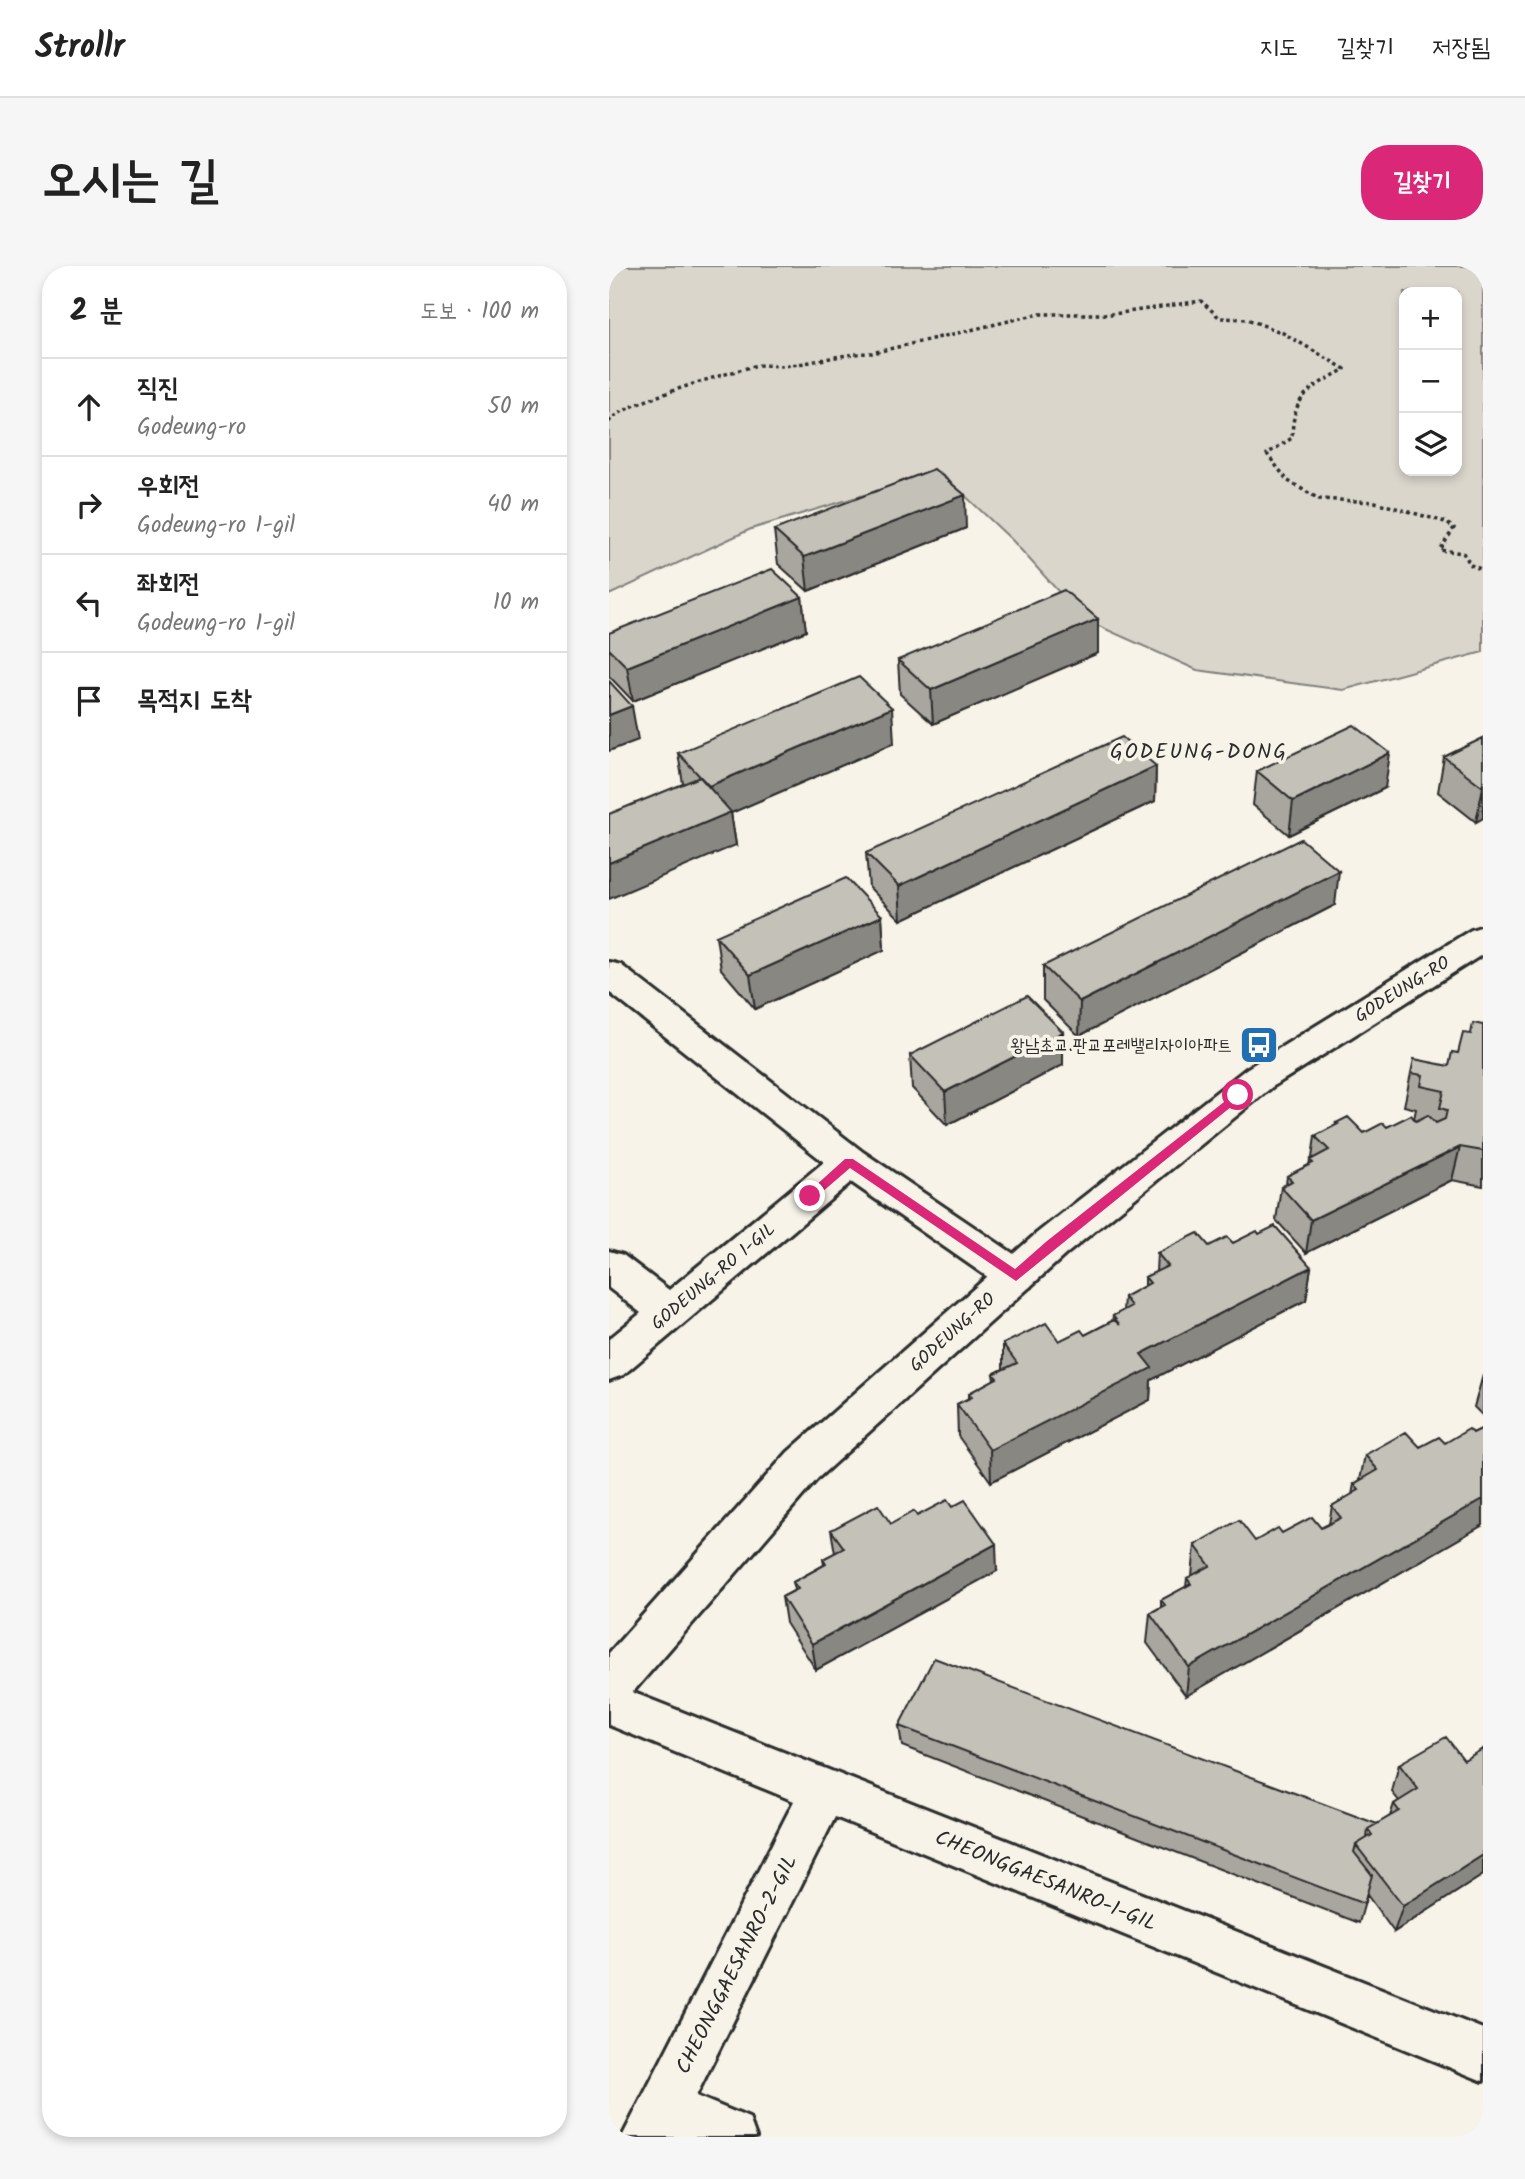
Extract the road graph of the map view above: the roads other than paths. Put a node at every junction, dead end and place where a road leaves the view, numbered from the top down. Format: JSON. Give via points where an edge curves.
{"nodes":[{"id":1,"x":1483,"y":938,"type":"edge"},
{"id":2,"x":609,"y":975,"type":"edge"},
{"id":3,"x":849,"y":1162,"type":"junction"},
{"id":4,"x":609,"y":1266,"type":"edge"},
{"id":5,"x":1016,"y":1276,"type":"junction"},
{"id":6,"x":670,"y":1313,"type":"junction"},
{"id":7,"x":609,"y":1363,"type":"edge"},
{"id":8,"x":609,"y":1686,"type":"edge"},
{"id":9,"x":609,"y":1704,"type":"edge"},
{"id":10,"x":824,"y":1790,"type":"junction"},
{"id":11,"x":1483,"y":2055,"type":"edge"},
{"id":12,"x":655,"y":2122,"type":"edge"},
{"id":13,"x":730,"y":2137,"type":"edge"}],
"edges":[{"from":1,"to":5,"type":"street","name":"GODEUNG-RO","via":[[1259,1079]]},
{"from":2,"to":3,"type":"street"},
{"from":3,"to":5,"type":"street"},
{"from":3,"to":6,"type":"street","name":"GODEUNG-RO 1-GIL"},
{"from":4,"to":6,"type":"street"},
{"from":5,"to":8,"type":"street","name":"GODEUNG-RO","via":[[803,1465]]},
{"from":6,"to":7,"type":"street","name":"GODEUNG-RO 1-GIL"},
{"from":9,"to":10,"type":"street","name":"CHEONGGAESANRO-1-GIL"},
{"from":10,"to":11,"type":"street","name":"CHEONGGAESANRO-1-GIL"},
{"from":10,"to":12,"type":"street","name":"CHEONGGAESANRO-2-GIL"},
{"from":12,"to":13,"type":"street"}]}
